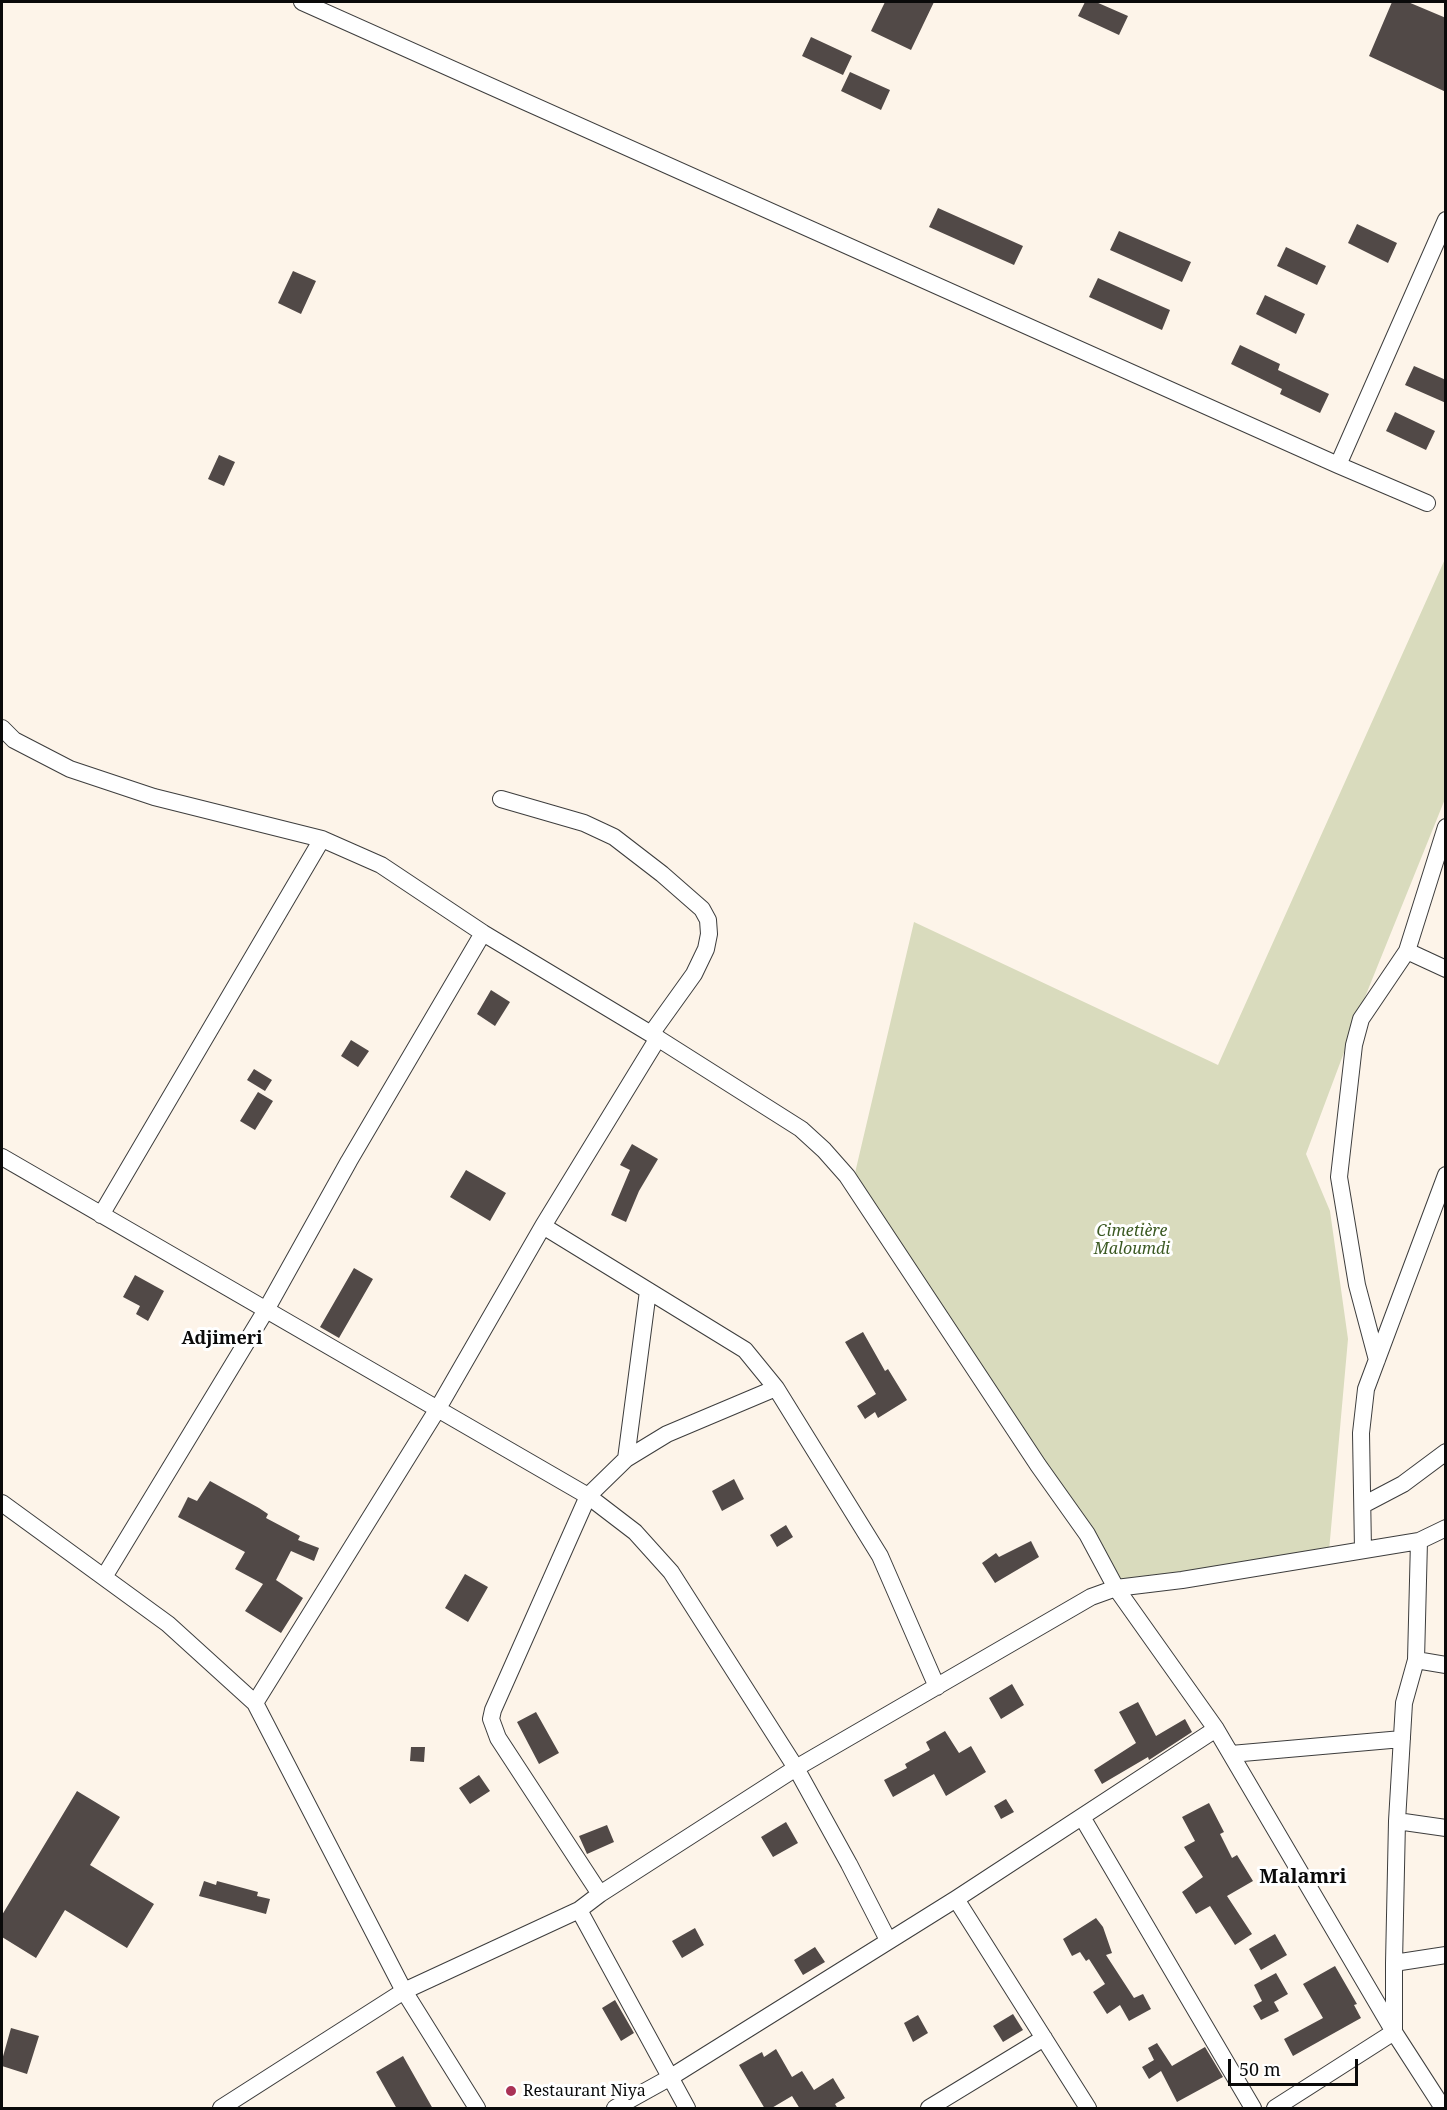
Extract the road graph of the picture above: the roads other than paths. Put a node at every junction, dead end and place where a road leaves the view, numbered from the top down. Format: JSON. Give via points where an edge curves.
{"nodes":[{"id":1,"x":302,"y":2,"type":"edge"},
{"id":2,"x":1446,"y":220,"type":"edge"},
{"id":3,"x":1338,"y":465,"type":"junction"},
{"id":4,"x":1427,"y":503,"type":"dead end"},
{"id":5,"x":2,"y":728,"type":"edge"},
{"id":6,"x":501,"y":799,"type":"dead end"},
{"id":7,"x":1446,"y":828,"type":"edge"},
{"id":8,"x":322,"y":839,"type":"junction"},
{"id":9,"x":483,"y":933,"type":"junction"},
{"id":10,"x":1407,"y":951,"type":"junction"},
{"id":11,"x":1446,"y":969,"type":"edge"},
{"id":12,"x":654,"y":1036,"type":"junction"},
{"id":13,"x":2,"y":1157,"type":"edge"},
{"id":14,"x":1446,"y":1175,"type":"edge"},
{"id":15,"x":101,"y":1215,"type":"junction"},
{"id":16,"x":543,"y":1226,"type":"junction"},
{"id":17,"x":648,"y":1291,"type":"junction"},
{"id":18,"x":266,"y":1310,"type":"junction"},
{"id":19,"x":1377,"y":1360,"type":"junction"},
{"id":20,"x":776,"y":1388,"type":"junction"},
{"id":21,"x":437,"y":1410,"type":"junction"},
{"id":22,"x":1446,"y":1452,"type":"edge"},
{"id":23,"x":626,"y":1459,"type":"junction"},
{"id":24,"x":588,"y":1496,"type":"junction"},
{"id":25,"x":2,"y":1503,"type":"edge"},
{"id":26,"x":1362,"y":1505,"type":"junction"},
{"id":27,"x":1446,"y":1528,"type":"edge"},
{"id":28,"x":1419,"y":1541,"type":"junction"},
{"id":29,"x":1363,"y":1550,"type":"junction"},
{"id":30,"x":104,"y":1577,"type":"junction"},
{"id":31,"x":1116,"y":1588,"type":"junction"},
{"id":32,"x":1416,"y":1660,"type":"junction"},
{"id":33,"x":1446,"y":1665,"type":"edge"},
{"id":34,"x":937,"y":1687,"type":"junction"},
{"id":35,"x":255,"y":1703,"type":"junction"},
{"id":36,"x":1216,"y":1729,"type":"junction"},
{"id":37,"x":1402,"y":1739,"type":"junction"},
{"id":38,"x":1231,"y":1754,"type":"junction"},
{"id":39,"x":796,"y":1768,"type":"junction"},
{"id":40,"x":1082,"y":1817,"type":"junction"},
{"id":41,"x":1397,"y":1821,"type":"junction"},
{"id":42,"x":1446,"y":1828,"type":"edge"},
{"id":43,"x":600,"y":1894,"type":"junction"},
{"id":44,"x":956,"y":1899,"type":"junction"},
{"id":45,"x":579,"y":1910,"type":"junction"},
{"id":46,"x":888,"y":1940,"type":"junction"},
{"id":47,"x":1446,"y":1954,"type":"edge"},
{"id":48,"x":1394,"y":1963,"type":"junction"},
{"id":49,"x":404,"y":1991,"type":"junction"},
{"id":50,"x":1394,"y":2032,"type":"junction"},
{"id":51,"x":1044,"y":2038,"type":"junction"},
{"id":52,"x":671,"y":2077,"type":"junction"},
{"id":53,"x":1438,"y":2086,"type":"edge"},
{"id":54,"x":221,"y":2109,"type":"edge"},
{"id":55,"x":477,"y":2109,"type":"edge"},
{"id":56,"x":615,"y":2109,"type":"edge"},
{"id":57,"x":687,"y":2109,"type":"edge"},
{"id":58,"x":929,"y":2109,"type":"edge"},
{"id":59,"x":1088,"y":2109,"type":"edge"},
{"id":60,"x":1253,"y":2109,"type":"edge"},
{"id":61,"x":1275,"y":2109,"type":"edge"},
{"id":62,"x":1443,"y":2109,"type":"edge"}],
"edges":[{"from":1,"to":3,"type":"street"},
{"from":2,"to":3,"type":"street"},
{"from":3,"to":4,"type":"street"},
{"from":5,"to":8,"type":"street","via":[[14,740],[70,769],[154,798]]},
{"from":6,"to":12,"type":"street","via":[[584,823],[614,837],[702,909],[708,920],[706,949]]},
{"from":7,"to":10,"type":"street"},
{"from":8,"to":9,"type":"street","via":[[381,865]]},
{"from":8,"to":15,"type":"street"},
{"from":9,"to":12,"type":"street"},
{"from":9,"to":18,"type":"street"},
{"from":10,"to":11,"type":"street"},
{"from":10,"to":19,"type":"street","via":[[1361,1019],[1354,1046],[1339,1177],[1357,1285]]},
{"from":12,"to":16,"type":"street"},
{"from":12,"to":31,"type":"street","via":[[801,1130],[847,1176],[1087,1534]]},
{"from":13,"to":15,"type":"street"},
{"from":14,"to":19,"type":"street"},
{"from":15,"to":18,"type":"street"},
{"from":16,"to":17,"type":"street"},
{"from":16,"to":21,"type":"street"},
{"from":17,"to":20,"type":"street","via":[[745,1350]]},
{"from":17,"to":23,"type":"street"},
{"from":18,"to":21,"type":"street"},
{"from":18,"to":30,"type":"street"},
{"from":19,"to":26,"type":"street","via":[[1366,1389],[1361,1433]]},
{"from":20,"to":23,"type":"street","via":[[667,1434]]},
{"from":20,"to":34,"type":"street","via":[[880,1556]]},
{"from":21,"to":24,"type":"street"},
{"from":21,"to":35,"type":"street"},
{"from":22,"to":26,"type":"street","via":[[1403,1484]]},
{"from":23,"to":24,"type":"street"},
{"from":24,"to":39,"type":"street","via":[[635,1532],[671,1572]]},
{"from":24,"to":43,"type":"street","via":[[491,1719],[498,1738]]},
{"from":25,"to":30,"type":"street"},
{"from":26,"to":29,"type":"street"},
{"from":27,"to":28,"type":"street"},
{"from":28,"to":29,"type":"street"},
{"from":28,"to":32,"type":"street"},
{"from":29,"to":31,"type":"street"},
{"from":30,"to":35,"type":"street","via":[[168,1623]]},
{"from":31,"to":34,"type":"street","via":[[1091,1597]]},
{"from":31,"to":36,"type":"street"},
{"from":32,"to":33,"type":"street"},
{"from":32,"to":37,"type":"street","via":[[1404,1703]]},
{"from":34,"to":39,"type":"street"},
{"from":35,"to":49,"type":"street"},
{"from":36,"to":38,"type":"street"},
{"from":36,"to":40,"type":"street"},
{"from":37,"to":38,"type":"street"},
{"from":37,"to":41,"type":"street"},
{"from":38,"to":50,"type":"street"},
{"from":39,"to":43,"type":"street"},
{"from":39,"to":46,"type":"street"},
{"from":40,"to":44,"type":"street"},
{"from":40,"to":60,"type":"street"},
{"from":41,"to":42,"type":"street"},
{"from":41,"to":48,"type":"street"},
{"from":43,"to":45,"type":"street"},
{"from":44,"to":46,"type":"street"},
{"from":44,"to":51,"type":"street"},
{"from":45,"to":49,"type":"street"},
{"from":45,"to":52,"type":"street"},
{"from":46,"to":52,"type":"street"},
{"from":47,"to":48,"type":"street"},
{"from":48,"to":50,"type":"street"},
{"from":49,"to":54,"type":"street"},
{"from":49,"to":55,"type":"street"},
{"from":50,"to":53,"type":"street"},
{"from":50,"to":61,"type":"street"},
{"from":51,"to":58,"type":"street"},
{"from":51,"to":59,"type":"street"},
{"from":52,"to":56,"type":"street"},
{"from":52,"to":57,"type":"street"},
{"from":53,"to":62,"type":"street"}]}
